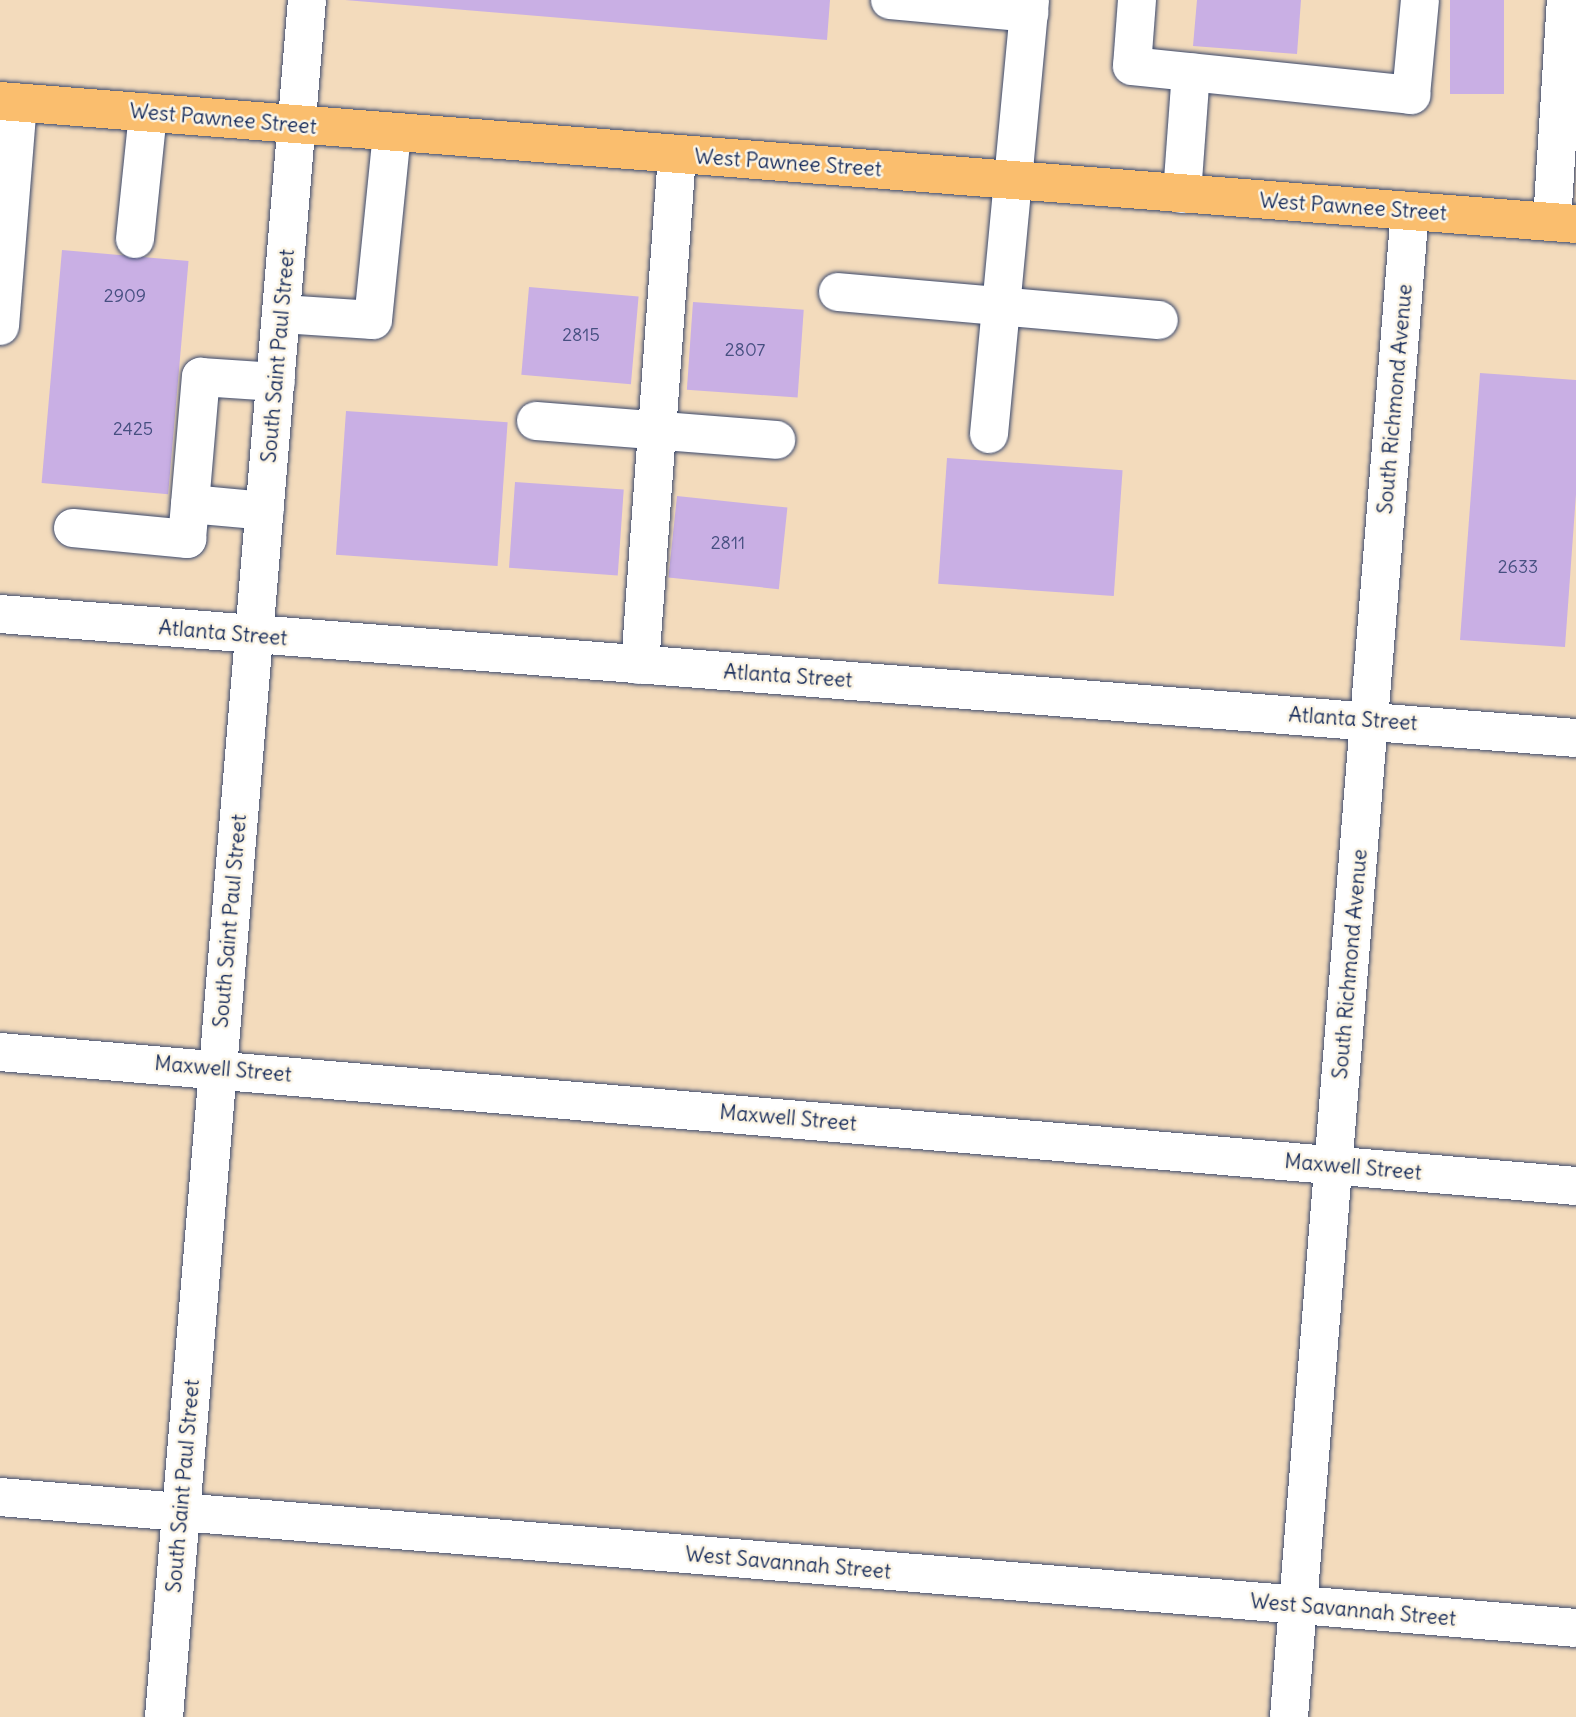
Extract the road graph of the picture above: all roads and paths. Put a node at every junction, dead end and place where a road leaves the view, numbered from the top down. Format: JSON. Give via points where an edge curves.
{"nodes":[{"id":1,"x":307,"y":0,"type":"edge"},
{"id":2,"x":890,"y":0,"type":"edge"},
{"id":3,"x":1137,"y":0,"type":"edge"},
{"id":4,"x":1420,"y":0,"type":"edge"},
{"id":5,"x":1566,"y":0,"type":"edge"},
{"id":6,"x":1029,"y":6,"type":"edge"},
{"id":7,"x":1191,"y":72,"type":"junction"},
{"id":8,"x":9,"y":102,"type":"edge"},
{"id":9,"x":148,"y":113,"type":"junction"},
{"id":10,"x":298,"y":125,"type":"junction"},
{"id":11,"x":392,"y":132,"type":"junction"},
{"id":12,"x":677,"y":155,"type":"junction"},
{"id":13,"x":1012,"y":180,"type":"junction"},
{"id":14,"x":1182,"y":194,"type":"junction"},
{"id":15,"x":1410,"y":211,"type":"junction"},
{"id":16,"x":1564,"y":223,"type":"edge"},
{"id":17,"x":135,"y":239,"type":"dead end"},
{"id":18,"x":838,"y":292,"type":"dead end"},
{"id":19,"x":1001,"y":306,"type":"junction"},
{"id":20,"x":282,"y":314,"type":"junction"},
{"id":21,"x":1159,"y":320,"type":"dead end"},
{"id":22,"x":0,"y":326,"type":"edge"},
{"id":23,"x":276,"y":382,"type":"junction"},
{"id":24,"x":537,"y":421,"type":"dead end"},
{"id":25,"x":657,"y":430,"type":"junction"},
{"id":26,"x":989,"y":434,"type":"dead end"},
{"id":27,"x":776,"y":440,"type":"dead end"},
{"id":28,"x":190,"y":504,"type":"junction"},
{"id":29,"x":265,"y":511,"type":"junction"},
{"id":30,"x":74,"y":528,"type":"dead end"},
{"id":31,"x":0,"y":614,"type":"edge"},
{"id":32,"x":254,"y":635,"type":"junction"},
{"id":33,"x":640,"y":665,"type":"junction"},
{"id":34,"x":1370,"y":721,"type":"junction"},
{"id":35,"x":1576,"y":738,"type":"edge"},
{"id":36,"x":0,"y":1052,"type":"edge"},
{"id":37,"x":218,"y":1068,"type":"junction"},
{"id":38,"x":1334,"y":1165,"type":"junction"},
{"id":39,"x":1576,"y":1185,"type":"edge"},
{"id":40,"x":0,"y":1497,"type":"edge"},
{"id":41,"x":181,"y":1512,"type":"junction"},
{"id":42,"x":1298,"y":1605,"type":"junction"},
{"id":43,"x":1576,"y":1628,"type":"edge"},
{"id":44,"x":164,"y":1717,"type":"edge"},
{"id":45,"x":1289,"y":1717,"type":"edge"}],
"edges":[{"from":1,"to":10,"type":"street","name":"South Saint Paul Street"},
{"from":2,"to":6,"type":"street"},
{"from":3,"to":7,"type":"street","via":[[1132,66]]},
{"from":4,"to":7,"type":"street","via":[[1411,95]]},
{"from":5,"to":16,"type":"street"},
{"from":6,"to":13,"type":"street"},
{"from":7,"to":14,"type":"street"},
{"from":8,"to":9,"type":"main road","name":"West Pawnee Street"},
{"from":8,"to":22,"type":"street"},
{"from":9,"to":10,"type":"main road","name":"West Pawnee Street"},
{"from":9,"to":17,"type":"street"},
{"from":10,"to":11,"type":"main road","name":"West Pawnee Street"},
{"from":10,"to":20,"type":"street","name":"South Saint Paul Street"},
{"from":11,"to":12,"type":"main road","name":"West Pawnee Street"},
{"from":11,"to":20,"type":"street","via":[[373,320]]},
{"from":12,"to":13,"type":"main road","name":"West Pawnee Street"},
{"from":12,"to":25,"type":"street"},
{"from":13,"to":14,"type":"main road","name":"West Pawnee Street"},
{"from":13,"to":19,"type":"street"},
{"from":14,"to":15,"type":"main road","name":"West Pawnee Street"},
{"from":15,"to":16,"type":"main road","name":"West Pawnee Street"},
{"from":15,"to":34,"type":"street","name":"South Richmond Avenue"},
{"from":18,"to":19,"type":"street"},
{"from":19,"to":21,"type":"street"},
{"from":19,"to":26,"type":"street"},
{"from":20,"to":23,"type":"street","name":"South Saint Paul Street"},
{"from":23,"to":28,"type":"street","via":[[201,377]]},
{"from":23,"to":29,"type":"street","name":"South Saint Paul Street"},
{"from":24,"to":25,"type":"street"},
{"from":25,"to":27,"type":"street"},
{"from":25,"to":33,"type":"street"},
{"from":28,"to":29,"type":"street"},
{"from":28,"to":30,"type":"street","via":[[187,539]]},
{"from":29,"to":32,"type":"street","name":"South Saint Paul Street"},
{"from":31,"to":32,"type":"street","name":"Atlanta Street"},
{"from":32,"to":33,"type":"street","name":"Atlanta Street"},
{"from":32,"to":37,"type":"street","name":"South Saint Paul Street"},
{"from":33,"to":34,"type":"street","name":"Atlanta Street"},
{"from":34,"to":35,"type":"street","name":"Atlanta Street"},
{"from":34,"to":38,"type":"street","name":"South Richmond Avenue"},
{"from":36,"to":37,"type":"street","name":"Maxwell Street"},
{"from":37,"to":38,"type":"street","name":"Maxwell Street"},
{"from":37,"to":41,"type":"street","name":"South Saint Paul Street"},
{"from":38,"to":39,"type":"street","name":"Maxwell Street"},
{"from":38,"to":42,"type":"street","name":"South Richmond Avenue"},
{"from":40,"to":41,"type":"street","name":"West Savannah Street"},
{"from":41,"to":42,"type":"street","name":"West Savannah Street"},
{"from":41,"to":44,"type":"street","name":"South Saint Paul Street"},
{"from":42,"to":43,"type":"street","name":"West Savannah Street"},
{"from":42,"to":45,"type":"street","name":"South Richmond Avenue"}]}
